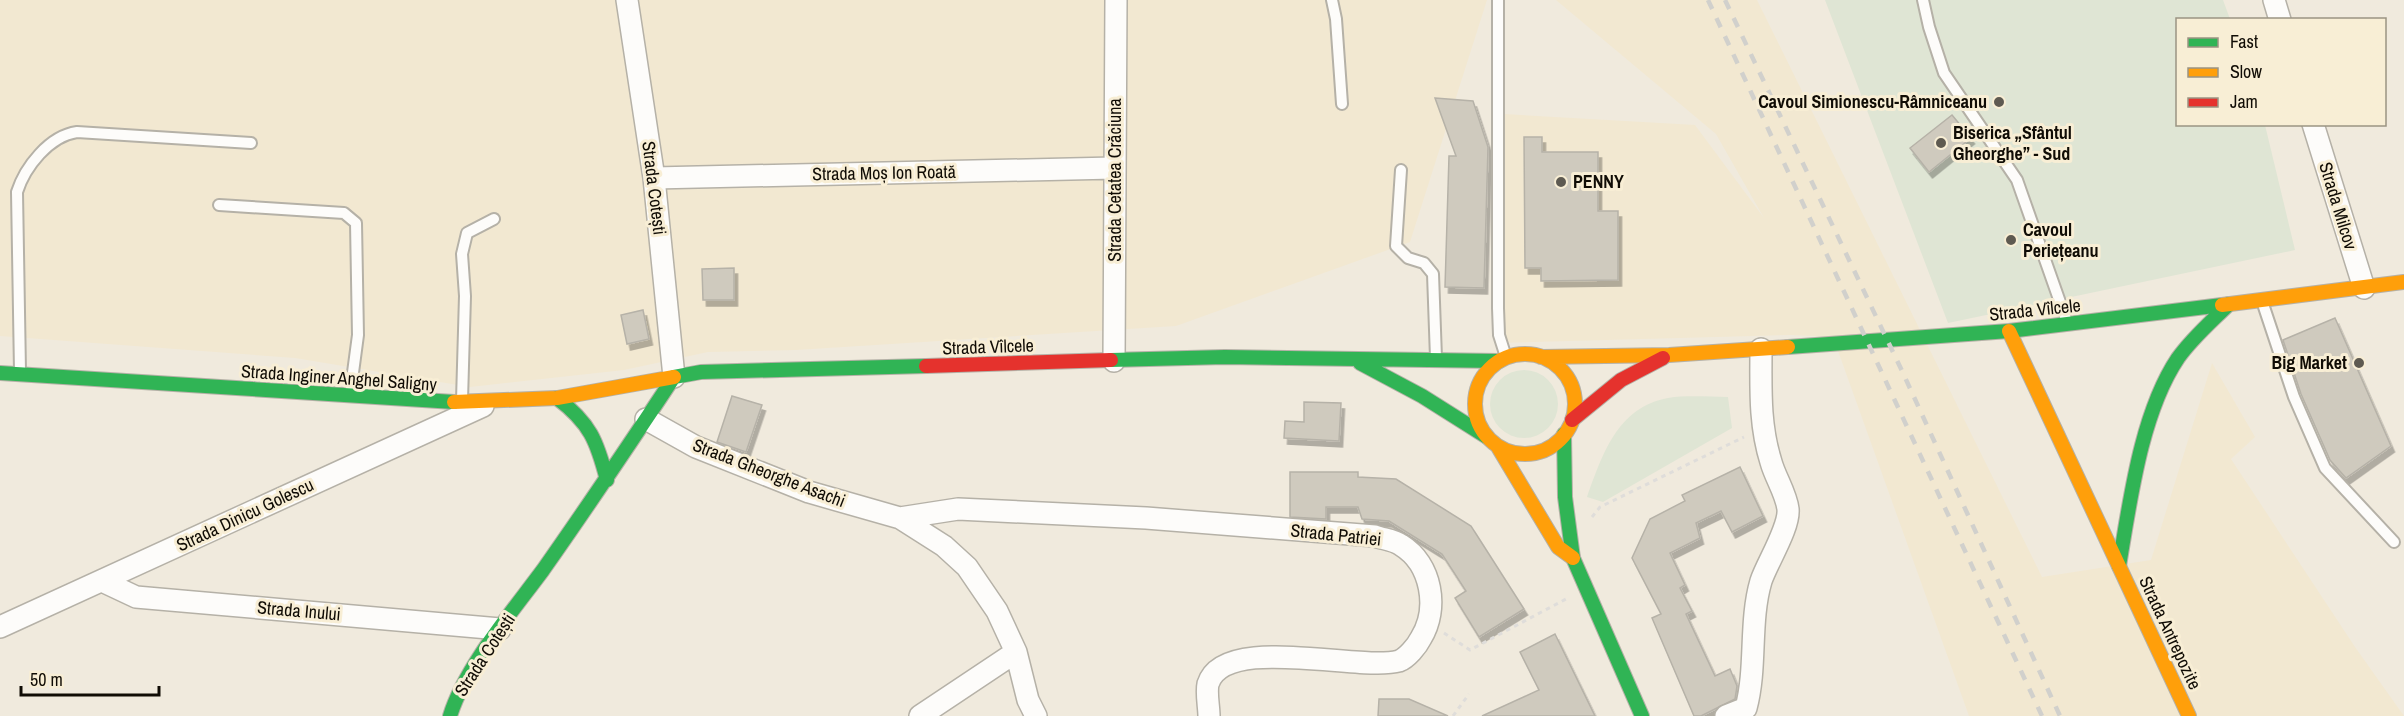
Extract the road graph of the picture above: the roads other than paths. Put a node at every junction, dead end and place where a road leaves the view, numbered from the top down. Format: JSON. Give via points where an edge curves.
{"nodes":[{"id":1,"x":627,"y":0,"type":"edge"},
{"id":2,"x":1116,"y":0,"type":"edge"},
{"id":3,"x":1332,"y":0,"type":"edge"},
{"id":4,"x":1498,"y":0,"type":"edge"},
{"id":5,"x":1923,"y":0,"type":"edge"},
{"id":6,"x":2274,"y":0,"type":"edge"},
{"id":7,"x":2279,"y":18,"type":"edge"},
{"id":8,"x":1342,"y":104,"type":"dead end"},
{"id":9,"x":2314,"y":126,"type":"edge"},
{"id":10,"x":251,"y":143,"type":"dead end"},
{"id":11,"x":1114,"y":168,"type":"junction"},
{"id":12,"x":1401,"y":170,"type":"dead end"},
{"id":13,"x":654,"y":178,"type":"junction"},
{"id":14,"x":219,"y":205,"type":"dead end"},
{"id":15,"x":494,"y":219,"type":"dead end"},
{"id":16,"x":2404,"y":282,"type":"edge"},
{"id":17,"x":2364,"y":288,"type":"junction"},
{"id":18,"x":2262,"y":300,"type":"junction"},
{"id":19,"x":2229,"y":304,"type":"junction"},
{"id":20,"x":2068,"y":325,"type":"junction"},
{"id":21,"x":2009,"y":331,"type":"junction"},
{"id":22,"x":1761,"y":349,"type":"junction"},
{"id":23,"x":1669,"y":355,"type":"junction"},
{"id":24,"x":1541,"y":357,"type":"junction"},
{"id":25,"x":1503,"y":359,"type":"junction"},
{"id":26,"x":1113,"y":361,"type":"junction"},
{"id":27,"x":1354,"y":361,"type":"junction"},
{"id":28,"x":1436,"y":361,"type":"junction"},
{"id":29,"x":0,"y":373,"type":"edge"},
{"id":30,"x":20,"y":375,"type":"junction"},
{"id":31,"x":674,"y":377,"type":"junction"},
{"id":32,"x":350,"y":398,"type":"junction"},
{"id":33,"x":557,"y":398,"type":"junction"},
{"id":34,"x":489,"y":403,"type":"junction"},
{"id":35,"x":462,"y":404,"type":"junction"},
{"id":36,"x":646,"y":419,"type":"junction"},
{"id":37,"x":1572,"y":420,"type":"junction"},
{"id":38,"x":1564,"y":434,"type":"junction"},
{"id":39,"x":1487,"y":437,"type":"junction"},
{"id":40,"x":1498,"y":447,"type":"junction"},
{"id":41,"x":607,"y":480,"type":"junction"},
{"id":42,"x":900,"y":518,"type":"junction"},
{"id":43,"x":2394,"y":542,"type":"dead end"},
{"id":44,"x":1573,"y":558,"type":"junction"},
{"id":45,"x":2119,"y":566,"type":"junction"},
{"id":46,"x":102,"y":581,"type":"junction"},
{"id":47,"x":0,"y":627,"type":"edge"},
{"id":48,"x":500,"y":629,"type":"junction"},
{"id":49,"x":1016,"y":652,"type":"junction"},
{"id":50,"x":456,"y":697,"type":"junction"},
{"id":51,"x":440,"y":716,"type":"edge"},
{"id":52,"x":450,"y":716,"type":"edge"},
{"id":53,"x":920,"y":716,"type":"edge"},
{"id":54,"x":1036,"y":716,"type":"edge"},
{"id":55,"x":1209,"y":716,"type":"edge"},
{"id":56,"x":1642,"y":716,"type":"edge"},
{"id":57,"x":1726,"y":716,"type":"edge"},
{"id":58,"x":2189,"y":716,"type":"edge"}],
"edges":[{"from":1,"to":13,"type":"street","name":"Strada Cotești"},
{"from":2,"to":11,"type":"street","name":"Strada Cetatea Crăciuna"},
{"from":3,"to":8,"type":"lane"},
{"from":4,"to":25,"type":"lane","via":[[1498,317]]},
{"from":5,"to":20,"type":"lane","via":[[1944,73],[2017,180]]},
{"from":6,"to":7,"type":"street"},
{"from":9,"to":17,"type":"street","name":"Strada Milcov"},
{"from":10,"to":30,"type":"lane","via":[[77,132],[57,139],[41,154],[17,192]]},
{"from":11,"to":13,"type":"street","name":"Strada Moș Ion Roată"},
{"from":11,"to":26,"type":"street","name":"Strada Cetatea Crăciuna"},
{"from":12,"to":28,"type":"lane","via":[[1396,246],[1408,258],[1424,262],[1433,274]]},
{"from":13,"to":31,"type":"street","name":"Strada Cotești"},
{"from":14,"to":32,"type":"lane","via":[[344,213],[356,223],[357,335]]},
{"from":15,"to":35,"type":"lane","via":[[467,233],[462,254]]},
{"from":16,"to":17,"type":"main road","name":"Strada Vîlcele"},
{"from":17,"to":18,"type":"main road","name":"Strada Vîlcele"},
{"from":18,"to":19,"type":"main road","name":"Strada Vîlcele"},
{"from":18,"to":43,"type":"lane","via":[[2295,397],[2325,468]]},
{"from":19,"to":20,"type":"main road","name":"Strada Vîlcele"},
{"from":19,"to":45,"type":"main road","via":[[2190,340],[2164,386],[2147,433]]},
{"from":20,"to":21,"type":"main road","name":"Strada Vîlcele"},
{"from":21,"to":22,"type":"main road","name":"Strada Vîlcele"},
{"from":21,"to":45,"type":"main road","name":"Strada Antrepozite"},
{"from":22,"to":23,"type":"main road","name":"Strada Vîlcele"},
{"from":22,"to":57,"type":"street","via":[[1761,416],[1771,461],[1789,510],[1777,549],[1761,581],[1746,708]]},
{"from":23,"to":24,"type":"main road","name":"Strada Vîlcele"},
{"from":23,"to":37,"type":"main road","name":"Strada Vîlcele","via":[[1621,380]]},
{"from":24,"to":25,"type":"main road","via":[[1530,354]]},
{"from":24,"to":37,"type":"main road","via":[[1566,375],[1573,389]]},
{"from":25,"to":28,"type":"main road","name":"Strada Vîlcele"},
{"from":25,"to":39,"type":"main road","via":[[1488,370],[1475,396],[1475,411]]},
{"from":26,"to":27,"type":"main road","name":"Strada Vîlcele","via":[[1226,357]]},
{"from":26,"to":31,"type":"main road","name":"Strada Vîlcele","via":[[701,372]]},
{"from":27,"to":28,"type":"main road","name":"Strada Vîlcele"},
{"from":27,"to":39,"type":"main road","name":"Strada Vîlcele","via":[[1422,396]]},
{"from":29,"to":30,"type":"main road","name":"Strada Inginer Anghel Saligny"},
{"from":30,"to":32,"type":"main road","name":"Strada Inginer Anghel Saligny"},
{"from":31,"to":33,"type":"main road","name":"Strada Inginer Anghel Saligny"},
{"from":31,"to":36,"type":"main road"},
{"from":32,"to":35,"type":"main road","name":"Strada Inginer Anghel Saligny"},
{"from":33,"to":34,"type":"main road","name":"Strada Inginer Anghel Saligny"},
{"from":33,"to":41,"type":"main road","via":[[582,416],[592,430]]},
{"from":34,"to":35,"type":"main road","name":"Strada Inginer Anghel Saligny"},
{"from":34,"to":46,"type":"street","name":"Strada Dinicu Golescu"},
{"from":36,"to":41,"type":"main road","name":"Strada Cotești"},
{"from":36,"to":42,"type":"street","name":"Strada Gheorghe Asachi","via":[[696,447],[809,492]]},
{"from":37,"to":38,"type":"main road"},
{"from":38,"to":40,"type":"main road","via":[[1554,444],[1534,453]]},
{"from":38,"to":44,"type":"main road","via":[[1564,488],[1574,536]]},
{"from":39,"to":40,"type":"main road"},
{"from":40,"to":44,"type":"main road","via":[[1558,547]]},
{"from":41,"to":48,"type":"main road","name":"Strada Cotești"},
{"from":42,"to":49,"type":"street","name":"Strada Gheorghe Asachi","via":[[944,546],[967,567],[997,611]]},
{"from":42,"to":55,"type":"street","name":"Strada Patriei","via":[[958,509],[1146,518],[1375,536],[1401,545],[1418,563],[1430,586],[1432,609],[1418,644],[1402,661],[1290,657],[1239,660],[1218,669],[1208,684]]},
{"from":44,"to":56,"type":"main road"},
{"from":45,"to":58,"type":"main road","name":"Strada Antrepozite"},
{"from":46,"to":47,"type":"street","name":"Strada Dinicu Golescu"},
{"from":46,"to":48,"type":"street","name":"Strada Inului","via":[[136,597]]},
{"from":48,"to":50,"type":"main road","name":"Strada Cotești"},
{"from":49,"to":53,"type":"street"},
{"from":49,"to":54,"type":"street","name":"Strada Gheorghe Asachi"},
{"from":50,"to":51,"type":"main road"},
{"from":50,"to":52,"type":"main road","name":"Strada Cotești"}]}
